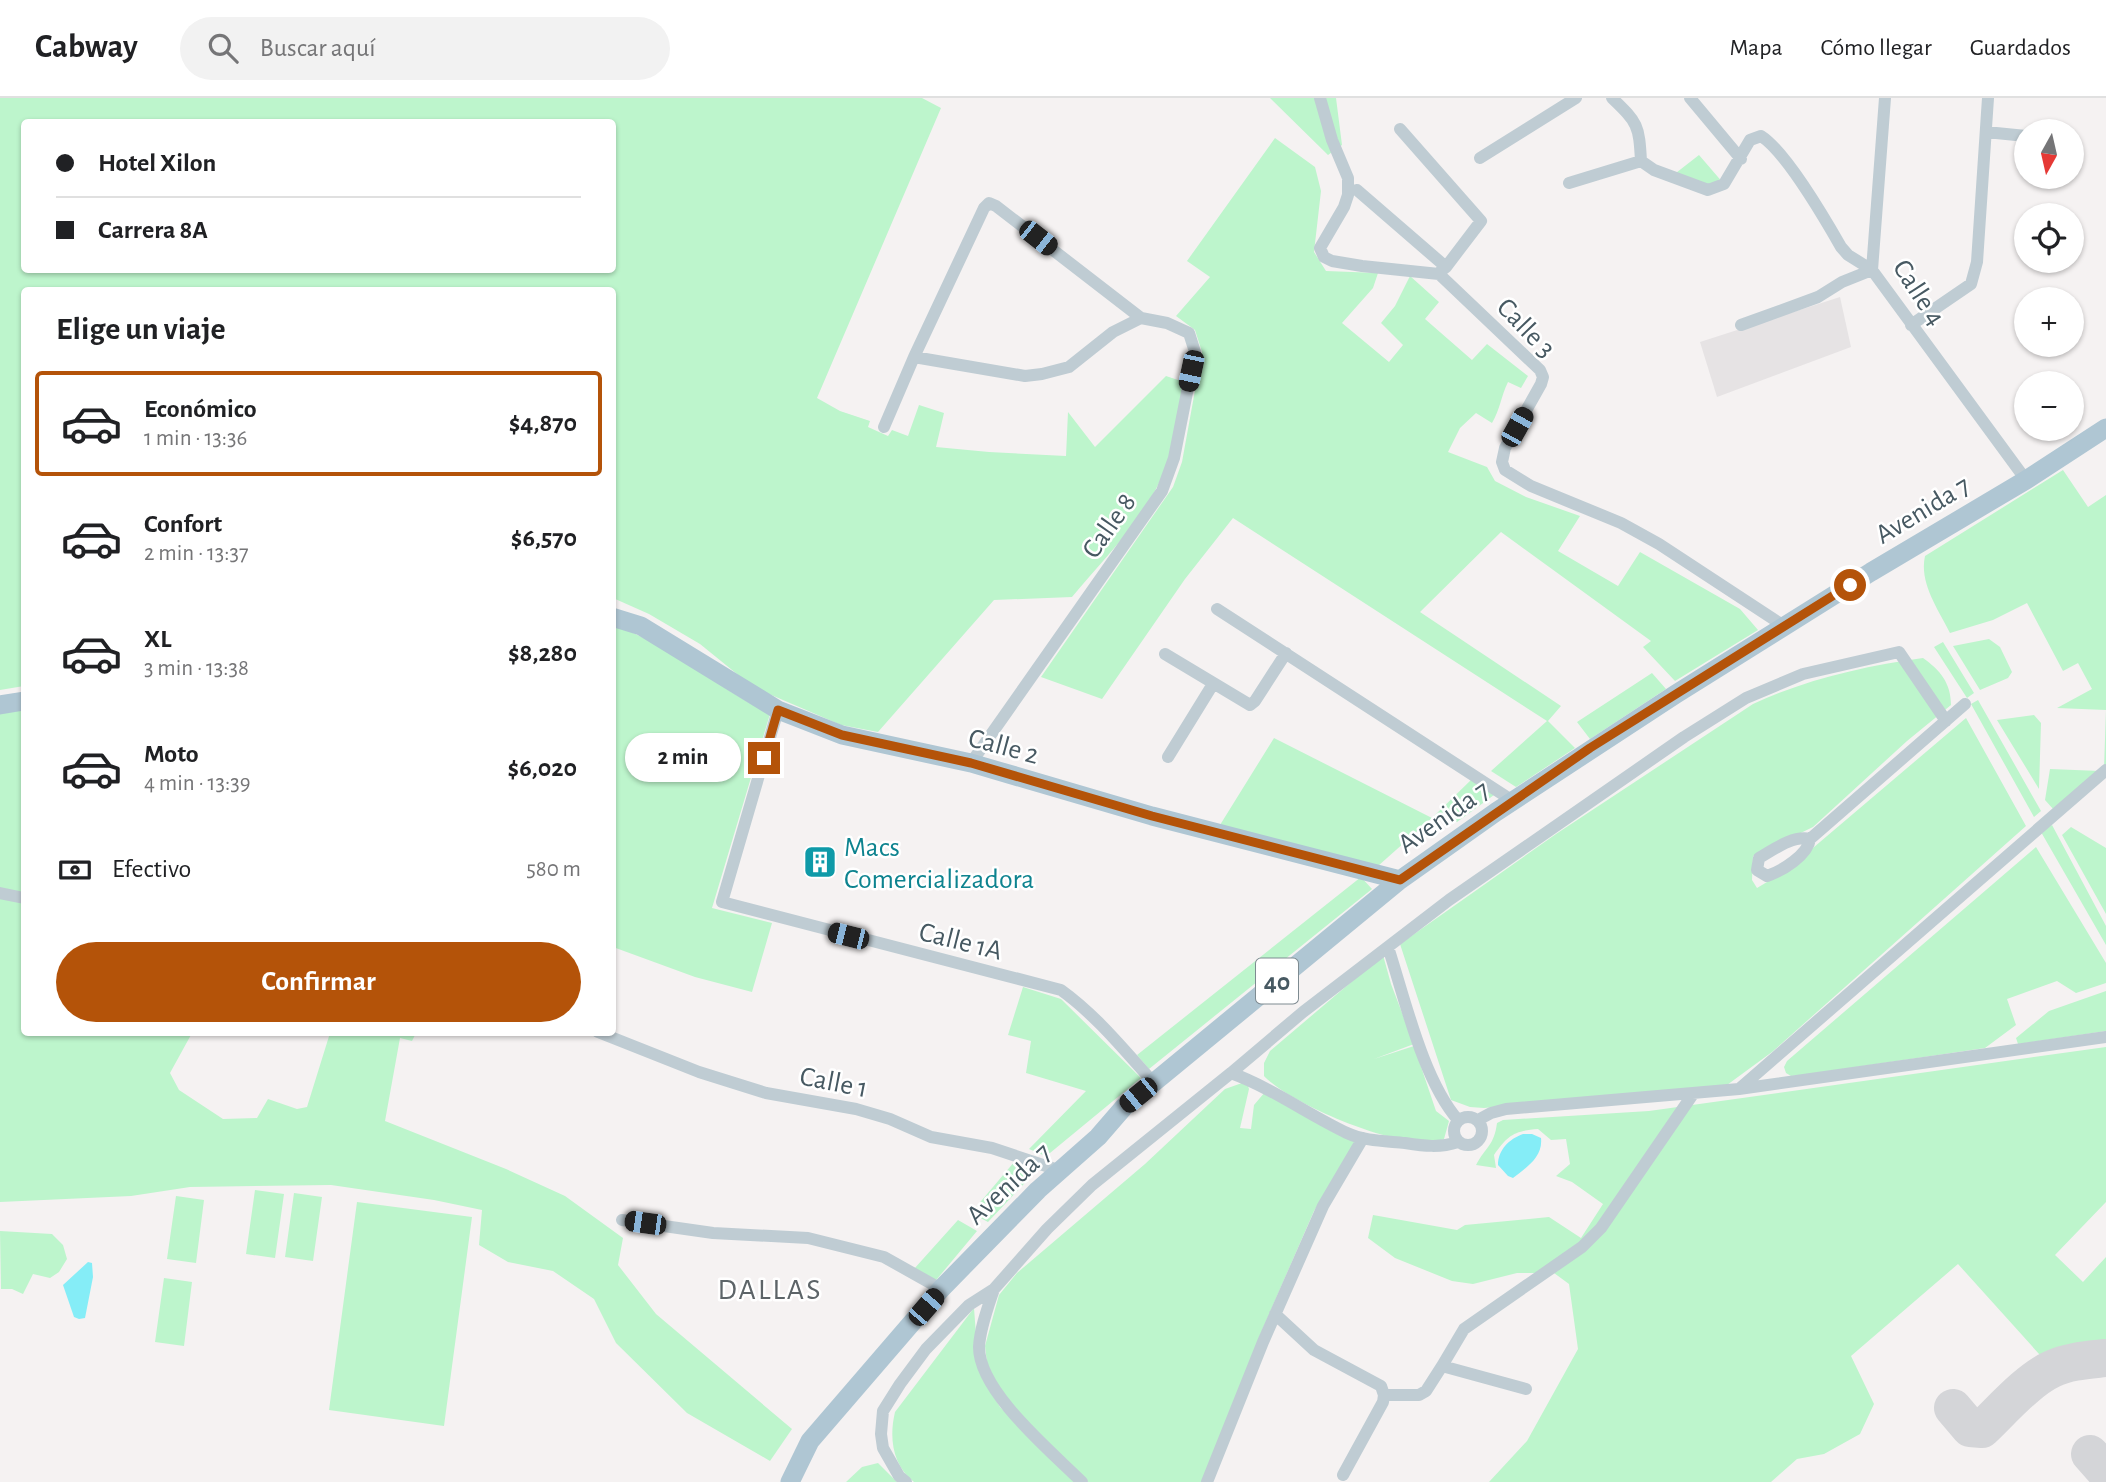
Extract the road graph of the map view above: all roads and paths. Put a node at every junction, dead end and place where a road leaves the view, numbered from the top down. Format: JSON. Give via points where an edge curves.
{"nodes":[{"id":1,"x":1320,"y":98,"type":"edge"},
{"id":2,"x":1576,"y":98,"type":"edge"},
{"id":3,"x":1612,"y":98,"type":"edge"},
{"id":4,"x":1690,"y":98,"type":"edge"},
{"id":5,"x":1885,"y":98,"type":"edge"},
{"id":6,"x":1988,"y":98,"type":"edge"},
{"id":7,"x":1400,"y":129,"type":"dead end"},
{"id":8,"x":1986,"y":132,"type":"junction"},
{"id":9,"x":2014,"y":135,"type":"edge"},
{"id":10,"x":1480,"y":159,"type":"dead end"},
{"id":11,"x":1741,"y":159,"type":"junction"},
{"id":12,"x":1641,"y":161,"type":"junction"},
{"id":13,"x":1569,"y":183,"type":"dead end"},
{"id":14,"x":1357,"y":190,"type":"dead end"},
{"id":15,"x":1442,"y":270,"type":"junction"},
{"id":16,"x":1872,"y":270,"type":"junction"},
{"id":17,"x":1141,"y":318,"type":"junction"},
{"id":18,"x":1741,"y":325,"type":"dead end"},
{"id":19,"x":1911,"y":325,"type":"junction"},
{"id":20,"x":914,"y":357,"type":"junction"},
{"id":21,"x":884,"y":427,"type":"dead end"},
{"id":22,"x":2106,"y":428,"type":"edge"},
{"id":23,"x":2026,"y":480,"type":"junction"},
{"id":24,"x":1217,"y":609,"type":"dead end"},
{"id":25,"x":616,"y":618,"type":"edge"},
{"id":26,"x":1784,"y":626,"type":"junction"},
{"id":27,"x":1286,"y":653,"type":"junction"},
{"id":28,"x":1165,"y":654,"type":"dead end"},
{"id":29,"x":1213,"y":684,"type":"junction"},
{"id":30,"x":21,"y":702,"type":"edge"},
{"id":31,"x":1965,"y":704,"type":"dead end"},
{"id":32,"x":0,"y":705,"type":"edge"},
{"id":33,"x":778,"y":710,"type":"junction"},
{"id":34,"x":1946,"y":721,"type":"junction"},
{"id":35,"x":1168,"y":757,"type":"dead end"},
{"id":36,"x":971,"y":763,"type":"junction"},
{"id":37,"x":2106,"y":770,"type":"edge"},
{"id":38,"x":1513,"y":801,"type":"junction"},
{"id":39,"x":1810,"y":839,"type":"dead end"},
{"id":40,"x":1400,"y":880,"type":"junction"},
{"id":41,"x":0,"y":893,"type":"edge"},
{"id":42,"x":21,"y":897,"type":"edge"},
{"id":43,"x":1388,"y":947,"type":"junction"},
{"id":44,"x":608,"y":1036,"type":"edge"},
{"id":45,"x":2106,"y":1037,"type":"edge"},
{"id":46,"x":1231,"y":1073,"type":"junction"},
{"id":47,"x":1153,"y":1082,"type":"junction"},
{"id":48,"x":1739,"y":1089,"type":"junction"},
{"id":49,"x":1693,"y":1094,"type":"junction"},
{"id":50,"x":1458,"y":1120,"type":"junction"},
{"id":51,"x":1478,"y":1121,"type":"junction"},
{"id":52,"x":1363,"y":1138,"type":"junction"},
{"id":53,"x":1458,"y":1142,"type":"junction"},
{"id":54,"x":1061,"y":1171,"type":"junction"},
{"id":55,"x":622,"y":1220,"type":"dead end"},
{"id":56,"x":941,"y":1289,"type":"junction"},
{"id":57,"x":994,"y":1289,"type":"junction"},
{"id":58,"x":1275,"y":1314,"type":"junction"},
{"id":59,"x":1442,"y":1366,"type":"junction"},
{"id":60,"x":1526,"y":1390,"type":"dead end"},
{"id":61,"x":1384,"y":1395,"type":"junction"},
{"id":62,"x":1343,"y":1475,"type":"dead end"},
{"id":63,"x":790,"y":1482,"type":"edge"},
{"id":64,"x":906,"y":1482,"type":"edge"},
{"id":65,"x":1082,"y":1482,"type":"edge"},
{"id":66,"x":1207,"y":1482,"type":"edge"}],
"edges":[{"from":1,"to":15,"type":"street","via":[[1348,178],[1344,208],[1320,248],[1324,257]]},
{"from":2,"to":10,"type":"street"},
{"from":3,"to":12,"type":"street","via":[[1635,120]]},
{"from":4,"to":11,"type":"street"},
{"from":5,"to":16,"type":"street","name":"Calle 4"},
{"from":6,"to":8,"type":"street"},
{"from":7,"to":15,"type":"street","via":[[1480,222]]},
{"from":8,"to":9,"type":"street"},
{"from":8,"to":19,"type":"street","via":[[1978,262],[1971,284]]},
{"from":11,"to":12,"type":"street","via":[[1724,184],[1708,190]]},
{"from":11,"to":16,"type":"street","via":[[1751,140],[1761,136],[1767,140],[1795,174],[1841,247]]},
{"from":12,"to":13,"type":"street"},
{"from":14,"to":15,"type":"street"},
{"from":15,"to":26,"type":"street","name":"Calle 3","via":[[1543,377],[1505,448],[1505,470],[1659,544]]},
{"from":16,"to":18,"type":"street","via":[[1818,297]]},
{"from":16,"to":19,"type":"street","name":"Calle 4"},
{"from":17,"to":20,"type":"street","via":[[1113,332],[1069,367],[1042,374],[1025,376]]},
{"from":17,"to":20,"type":"street","via":[[989,203]]},
{"from":17,"to":36,"type":"street","name":"Calle 8","via":[[1189,333],[1195,352],[1166,480]]},
{"from":19,"to":23,"type":"street","name":"Calle 4"},
{"from":20,"to":21,"type":"street"},
{"from":22,"to":23,"type":"main road","name":"Avenida 7","number":"40"},
{"from":23,"to":26,"type":"main road","name":"Avenida 7","number":"40"},
{"from":24,"to":27,"type":"street"},
{"from":25,"to":33,"type":"main road","name":"Calle 2","via":[[641,626]]},
{"from":26,"to":38,"type":"main road","name":"Avenida 7","number":"40"},
{"from":27,"to":29,"type":"street","via":[[1250,705]]},
{"from":27,"to":38,"type":"street"},
{"from":28,"to":29,"type":"street"},
{"from":29,"to":35,"type":"street"},
{"from":30,"to":32,"type":"main road"},
{"from":31,"to":34,"type":"street"},
{"from":33,"to":36,"type":"main road","name":"Calle 2","via":[[842,735]]},
{"from":33,"to":47,"type":"street","name":"Calle 1A","via":[[723,902],[1061,990],[1110,1033]]},
{"from":34,"to":39,"type":"street"},
{"from":34,"to":43,"type":"street","via":[[1899,652],[1803,674],[1746,698],[1684,737]]},
{"from":36,"to":40,"type":"main road","name":"Calle 2","via":[[1152,816]]},
{"from":37,"to":48,"type":"street"},
{"from":38,"to":40,"type":"main road","name":"Avenida 7","number":"40"},
{"from":40,"to":47,"type":"main road","name":"Avenida 7","number":"40"},
{"from":41,"to":42,"type":"street"},
{"from":43,"to":46,"type":"street"},
{"from":43,"to":50,"type":"street","via":[[1429,1073]]},
{"from":44,"to":54,"type":"street","name":"Calle 1","via":[[755,1089],[856,1109],[931,1137],[992,1148]]},
{"from":45,"to":48,"type":"street"},
{"from":46,"to":52,"type":"street"},
{"from":46,"to":57,"type":"street","via":[[1092,1185]]},
{"from":47,"to":54,"type":"main road","name":"Avenida 7","number":"40"},
{"from":48,"to":49,"type":"street"},
{"from":49,"to":51,"type":"street","via":[[1506,1109]]},
{"from":49,"to":59,"type":"street","via":[[1601,1228],[1464,1329]]},
{"from":50,"to":51,"type":"street","via":[[1470,1116]]},
{"from":50,"to":53,"type":"street","via":[[1453,1129]]},
{"from":51,"to":53,"type":"street","via":[[1482,1128],[1478,1141]]},
{"from":52,"to":53,"type":"street","via":[[1434,1147]]},
{"from":52,"to":58,"type":"street","via":[[1323,1206]]},
{"from":54,"to":56,"type":"main road","name":"Avenida 7","number":"40"},
{"from":55,"to":56,"type":"street","via":[[713,1233],[808,1238],[884,1257]]},
{"from":56,"to":63,"type":"main road","name":"Avenida 7","number":"40","via":[[810,1441]]},
{"from":57,"to":64,"type":"street","via":[[969,1304],[926,1349],[883,1411],[883,1448]]},
{"from":57,"to":65,"type":"street","via":[[979,1347],[991,1386]]},
{"from":58,"to":61,"type":"street","via":[[1314,1350],[1381,1386]]},
{"from":58,"to":66,"type":"street"},
{"from":59,"to":60,"type":"street"},
{"from":59,"to":61,"type":"street","via":[[1419,1395]]},
{"from":61,"to":62,"type":"street"}]}
